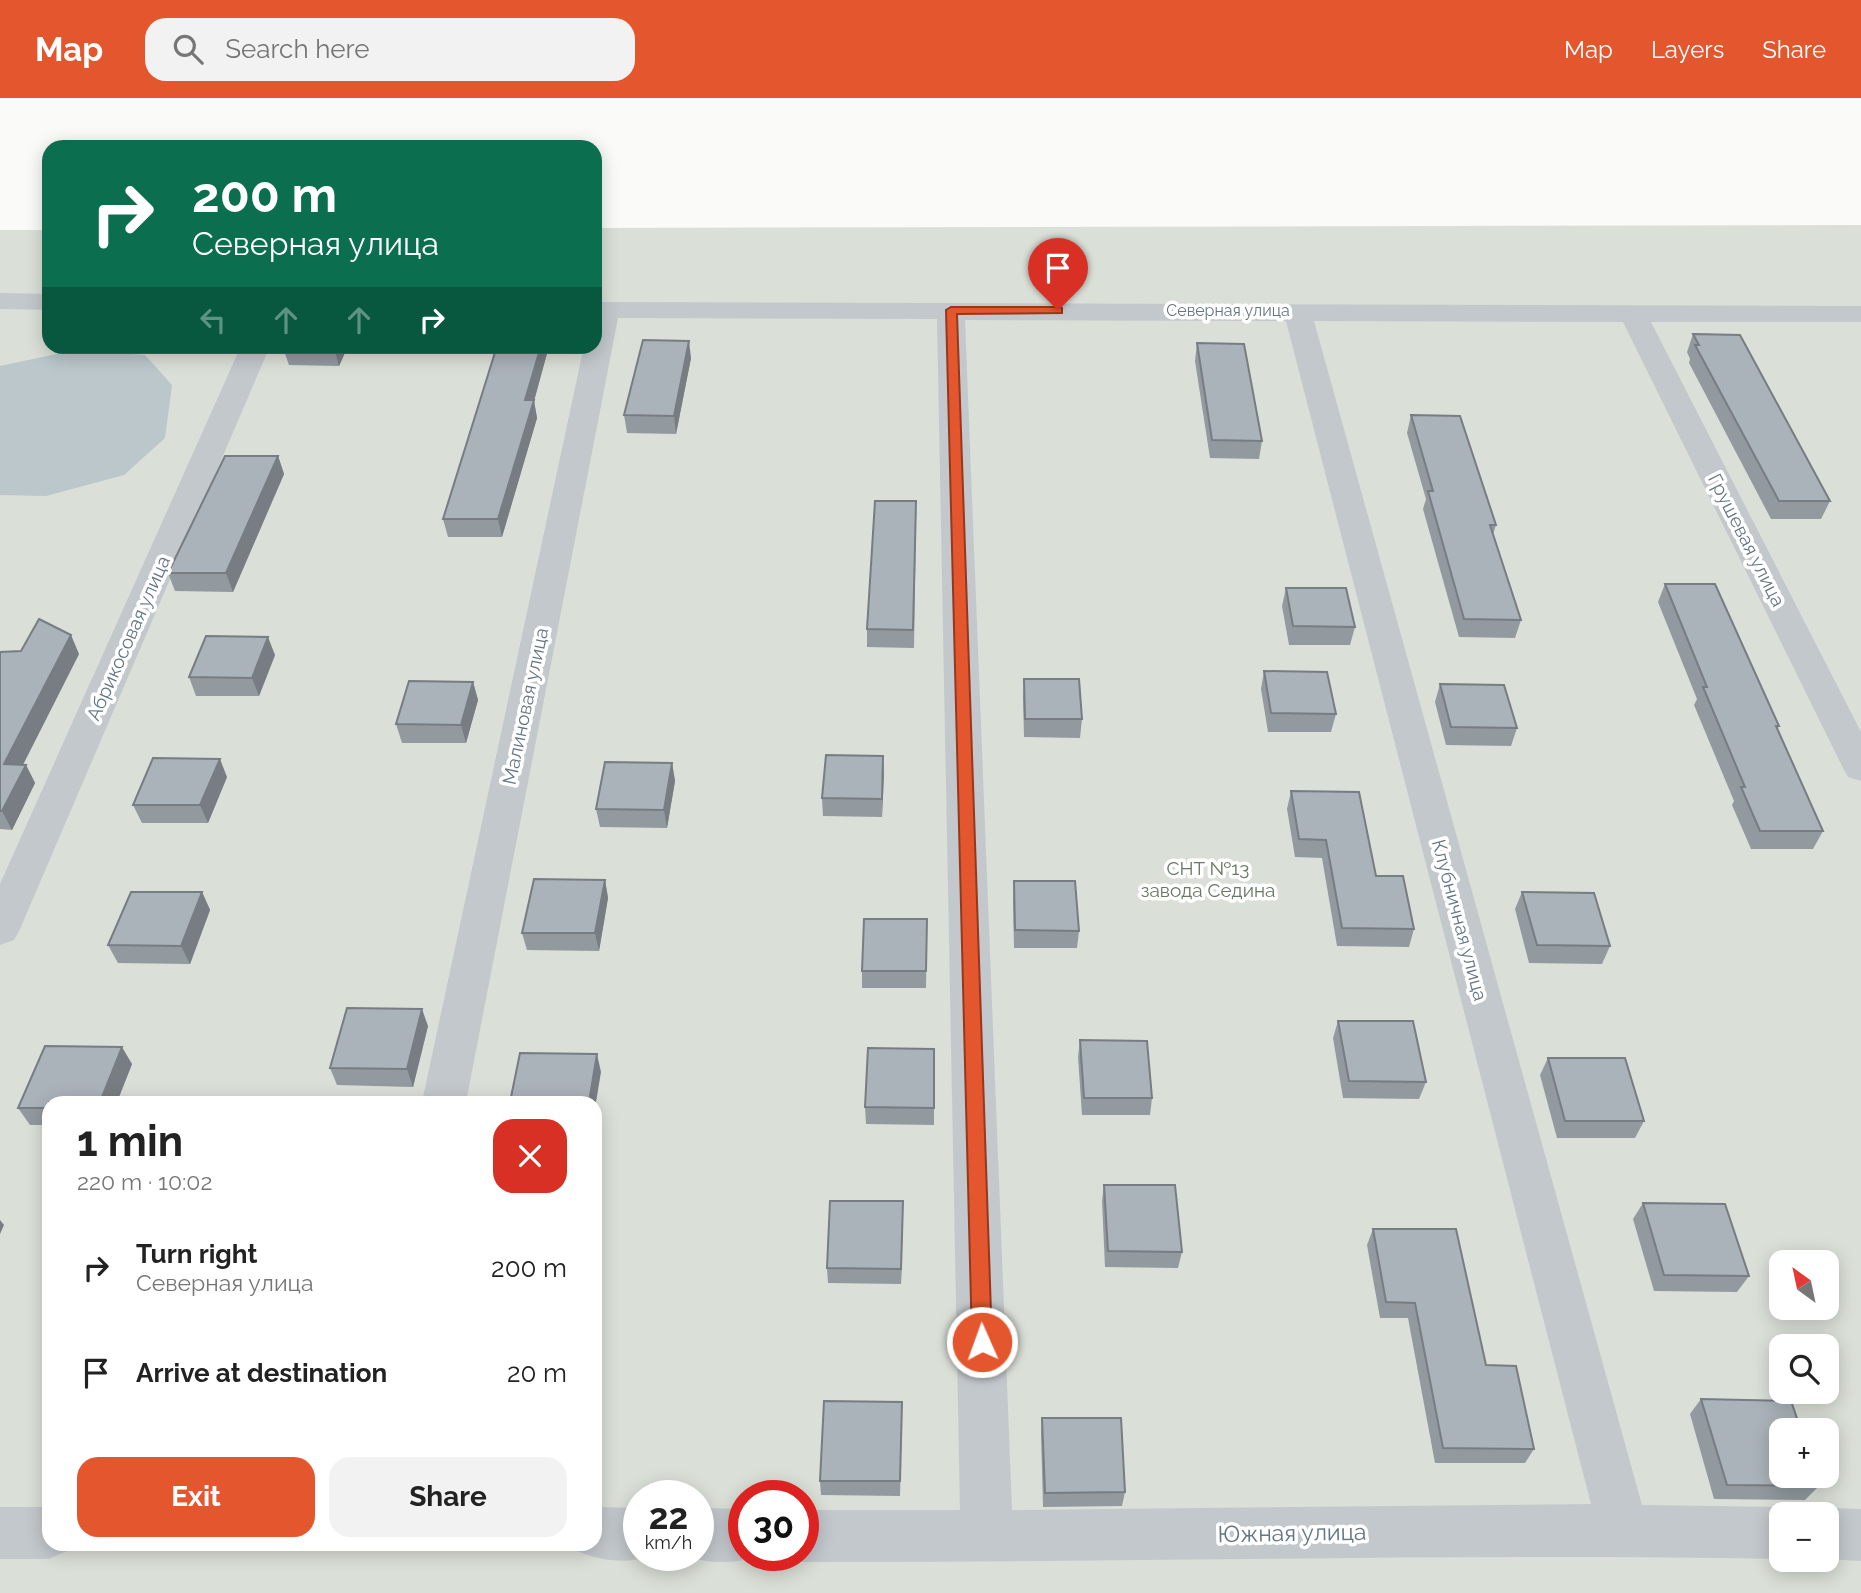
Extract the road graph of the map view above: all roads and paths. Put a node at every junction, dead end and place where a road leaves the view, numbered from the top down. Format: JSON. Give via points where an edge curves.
{"nodes":[{"id":1,"x":0,"y":301,"type":"edge"},
{"id":2,"x":42,"y":302,"type":"edge"},
{"id":3,"x":602,"y":310,"type":"edge"},
{"id":4,"x":951,"y":310,"type":"junction"},
{"id":5,"x":1297,"y":311,"type":"junction"},
{"id":6,"x":1632,"y":312,"type":"junction"},
{"id":7,"x":1861,"y":314,"type":"edge"},
{"id":8,"x":252,"y":354,"type":"edge"},
{"id":9,"x":592,"y":354,"type":"edge"},
{"id":10,"x":1861,"y":768,"type":"edge"},
{"id":11,"x":0,"y":929,"type":"edge"},
{"id":12,"x":445,"y":1096,"type":"edge"},
{"id":13,"x":1623,"y":1529,"type":"junction"},
{"id":14,"x":0,"y":1533,"type":"edge"},
{"id":15,"x":42,"y":1533,"type":"edge"},
{"id":16,"x":1769,"y":1533,"type":"edge"},
{"id":17,"x":602,"y":1534,"type":"edge"},
{"id":18,"x":623,"y":1534,"type":"edge"},
{"id":19,"x":1839,"y":1534,"type":"edge"},
{"id":20,"x":819,"y":1535,"type":"edge"},
{"id":21,"x":1861,"y":1535,"type":"edge"},
{"id":22,"x":987,"y":1537,"type":"junction"}],
"edges":[{"from":1,"to":2,"type":"street"},
{"from":3,"to":4,"type":"street","name":"Северная улица"},
{"from":4,"to":5,"type":"street","name":"Северная улица"},
{"from":4,"to":22,"type":"street"},
{"from":5,"to":6,"type":"street","name":"Северная улица"},
{"from":5,"to":13,"type":"street","name":"Клубничная улица"},
{"from":6,"to":7,"type":"street","name":"Северная улица"},
{"from":6,"to":10,"type":"street","name":"Грушевая улица"},
{"from":8,"to":11,"type":"street","name":"Абрикосовая улица"},
{"from":9,"to":12,"type":"street","name":"Малиновая улица"},
{"from":13,"to":16,"type":"street","name":"Южная улица"},
{"from":13,"to":22,"type":"street","name":"Южная улица"},
{"from":14,"to":15,"type":"street"},
{"from":17,"to":18,"type":"street"},
{"from":19,"to":21,"type":"street"},
{"from":20,"to":22,"type":"street","name":"Южная улица"}]}
